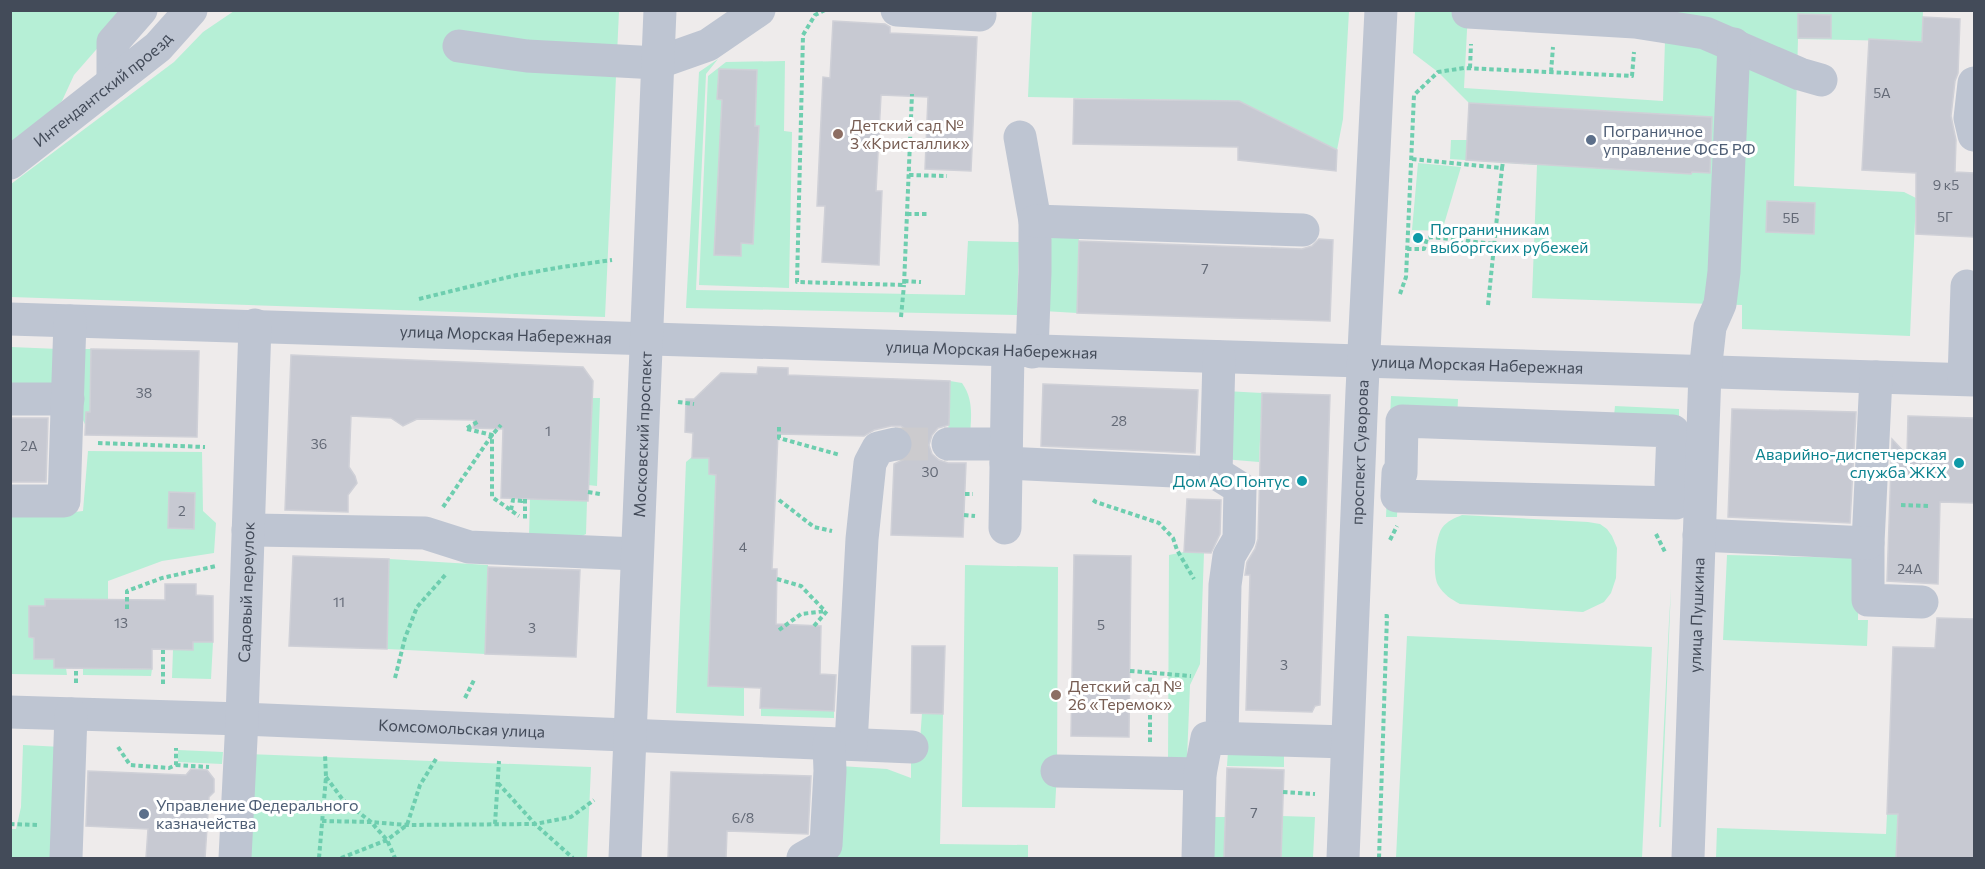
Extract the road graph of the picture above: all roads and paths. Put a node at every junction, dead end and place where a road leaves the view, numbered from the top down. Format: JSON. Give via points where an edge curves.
{"nodes":[{"id":1,"x":141,"y":10,"type":"edge"},
{"id":2,"x":191,"y":10,"type":"edge"},
{"id":3,"x":660,"y":10,"type":"edge"},
{"id":4,"x":759,"y":10,"type":"edge"},
{"id":5,"x":825,"y":10,"type":"edge"},
{"id":6,"x":1381,"y":10,"type":"edge"},
{"id":7,"x":916,"y":11,"type":"edge"},
{"id":8,"x":1468,"y":12,"type":"dead end"},
{"id":9,"x":980,"y":15,"type":"dead end"},
{"id":10,"x":1635,"y":22,"type":"junction"},
{"id":11,"x":1734,"y":44,"type":"junction"},
{"id":12,"x":459,"y":46,"type":"dead end"},
{"id":13,"x":657,"y":63,"type":"junction"},
{"id":14,"x":1821,"y":80,"type":"dead end"},
{"id":15,"x":113,"y":82,"type":"junction"},
{"id":16,"x":1974,"y":83,"type":"edge"},
{"id":17,"x":912,"y":94,"type":"dead end"},
{"id":18,"x":1974,"y":135,"type":"edge"},
{"id":19,"x":1020,"y":137,"type":"dead end"},
{"id":20,"x":1412,"y":159,"type":"junction"},
{"id":21,"x":10,"y":163,"type":"edge"},
{"id":22,"x":909,"y":175,"type":"junction"},
{"id":23,"x":947,"y":176,"type":"dead end"},
{"id":24,"x":907,"y":214,"type":"junction"},
{"id":25,"x":928,"y":214,"type":"dead end"},
{"id":26,"x":1035,"y":221,"type":"junction"},
{"id":27,"x":1303,"y":230,"type":"dead end"},
{"id":28,"x":1494,"y":244,"type":"junction"},
{"id":29,"x":1407,"y":249,"type":"junction"},
{"id":30,"x":612,"y":260,"type":"dead end"},
{"id":31,"x":921,"y":282,"type":"dead end"},
{"id":32,"x":904,"y":283,"type":"junction"},
{"id":33,"x":1967,"y":286,"type":"dead end"},
{"id":34,"x":412,"y":302,"type":"dead end"},
{"id":35,"x":1397,"y":303,"type":"dead end"},
{"id":36,"x":1488,"y":305,"type":"dead end"},
{"id":37,"x":901,"y":318,"type":"dead end"},
{"id":38,"x":10,"y":319,"type":"edge"},
{"id":39,"x":70,"y":321,"type":"junction"},
{"id":40,"x":255,"y":326,"type":"junction"},
{"id":41,"x":645,"y":339,"type":"junction"},
{"id":42,"x":1020,"y":352,"type":"junction"},
{"id":43,"x":1219,"y":357,"type":"junction"},
{"id":44,"x":1363,"y":362,"type":"junction"},
{"id":45,"x":1705,"y":372,"type":"junction"},
{"id":46,"x":1876,"y":377,"type":"junction"},
{"id":47,"x":1969,"y":380,"type":"edge"},
{"id":48,"x":10,"y":399,"type":"edge"},
{"id":49,"x":68,"y":399,"type":"junction"},
{"id":50,"x":678,"y":402,"type":"dead end"},
{"id":51,"x":694,"y":404,"type":"dead end"},
{"id":52,"x":478,"y":421,"type":"dead end"},
{"id":53,"x":501,"y":425,"type":"dead end"},
{"id":54,"x":779,"y":427,"type":"dead end"},
{"id":55,"x":492,"y":435,"type":"junction"},
{"id":56,"x":96,"y":443,"type":"dead end"},
{"id":57,"x":948,"y":444,"type":"tunnel mouth"},
{"id":58,"x":205,"y":447,"type":"dead end"},
{"id":59,"x":882,"y":453,"type":"joint"},
{"id":60,"x":1006,"y":454,"type":"junction"},
{"id":61,"x":1058,"y":466,"type":"junction"},
{"id":62,"x":1216,"y":473,"type":"junction"},
{"id":63,"x":588,"y":492,"type":"dead end"},
{"id":64,"x":600,"y":494,"type":"dead end"},
{"id":65,"x":965,"y":494,"type":"dead end"},
{"id":66,"x":973,"y":494,"type":"dead end"},
{"id":67,"x":779,"y":500,"type":"dead end"},
{"id":68,"x":10,"y":501,"type":"edge"},
{"id":69,"x":1676,"y":503,"type":"joint"},
{"id":70,"x":511,"y":510,"type":"junction"},
{"id":71,"x":1402,"y":518,"type":"dead end"},
{"id":72,"x":1005,"y":528,"type":"dead end"},
{"id":73,"x":248,"y":530,"type":"junction"},
{"id":74,"x":425,"y":533,"type":"junction"},
{"id":75,"x":1699,"y":535,"type":"junction"},
{"id":76,"x":862,"y":539,"type":"junction"},
{"id":77,"x":1868,"y":543,"type":"junction"},
{"id":78,"x":469,"y":547,"type":"junction"},
{"id":79,"x":1389,"y":551,"type":"dead end"},
{"id":80,"x":637,"y":554,"type":"junction"},
{"id":81,"x":218,"y":566,"type":"dead end"},
{"id":82,"x":777,"y":579,"type":"dead end"},
{"id":83,"x":1198,"y":586,"type":"dead end"},
{"id":84,"x":1922,"y":603,"type":"dead end"},
{"id":85,"x":127,"y":609,"type":"dead end"},
{"id":86,"x":1378,"y":616,"type":"dead end"},
{"id":87,"x":779,"y":630,"type":"dead end"},
{"id":88,"x":163,"y":650,"type":"dead end"},
{"id":89,"x":76,"y":668,"type":"dead end"},
{"id":90,"x":1130,"y":671,"type":"dead end"},
{"id":91,"x":1150,"y":673,"type":"junction"},
{"id":92,"x":395,"y":678,"type":"dead end"},
{"id":93,"x":1222,"y":678,"type":"junction"},
{"id":94,"x":76,"y":682,"type":"dead end"},
{"id":95,"x":163,"y":684,"type":"dead end"},
{"id":96,"x":10,"y":712,"type":"edge"},
{"id":97,"x":70,"y":714,"type":"junction"},
{"id":98,"x":242,"y":718,"type":"junction"},
{"id":99,"x":630,"y":736,"type":"junction"},
{"id":100,"x":1214,"y":738,"type":"junction"},
{"id":101,"x":1347,"y":742,"type":"junction"},
{"id":102,"x":840,"y":744,"type":"junction"},
{"id":103,"x":117,"y":746,"type":"dead end"},
{"id":104,"x":176,"y":746,"type":"dead end"},
{"id":105,"x":912,"y":747,"type":"dead end"},
{"id":106,"x":325,"y":753,"type":"dead end"},
{"id":107,"x":436,"y":758,"type":"dead end"},
{"id":108,"x":499,"y":761,"type":"dead end"},
{"id":109,"x":176,"y":765,"type":"junction"},
{"id":110,"x":215,"y":767,"type":"dead end"},
{"id":111,"x":158,"y":768,"type":"junction"},
{"id":112,"x":1058,"y":771,"type":"dead end"},
{"id":113,"x":1149,"y":772,"type":"junction"},
{"id":114,"x":157,"y":774,"type":"dead end"},
{"id":115,"x":1200,"y":774,"type":"junction"},
{"id":116,"x":326,"y":777,"type":"junction"},
{"id":117,"x":498,"y":783,"type":"junction"},
{"id":118,"x":1283,"y":792,"type":"dead end"},
{"id":119,"x":1320,"y":794,"type":"dead end"},
{"id":120,"x":594,"y":800,"type":"dead end"},
{"id":121,"x":322,"y":821,"type":"junction"},
{"id":122,"x":371,"y":822,"type":"junction"},
{"id":123,"x":495,"y":824,"type":"junction"},
{"id":124,"x":535,"y":824,"type":"junction"},
{"id":125,"x":407,"y":825,"type":"junction"},
{"id":126,"x":387,"y":840,"type":"junction"},
{"id":127,"x":66,"y":858,"type":"edge"},
{"id":128,"x":235,"y":858,"type":"edge"},
{"id":129,"x":319,"y":858,"type":"edge"},
{"id":130,"x":341,"y":858,"type":"edge"},
{"id":131,"x":395,"y":858,"type":"edge"},
{"id":132,"x":573,"y":858,"type":"edge"},
{"id":133,"x":626,"y":858,"type":"edge"},
{"id":134,"x":803,"y":858,"type":"edge"},
{"id":135,"x":1198,"y":858,"type":"edge"},
{"id":136,"x":1343,"y":858,"type":"edge"},
{"id":137,"x":1379,"y":858,"type":"edge"},
{"id":138,"x":1688,"y":858,"type":"edge"}],
"edges":[{"from":1,"to":15,"type":"street","via":[[113,42]]},
{"from":2,"to":15,"type":"street","name":"Интендантский проезд","via":[[158,47]]},
{"from":3,"to":13,"type":"street","name":"Московский проспект"},
{"from":4,"to":13,"type":"street","via":[[708,45]]},
{"from":5,"to":32,"type":"path","via":[[815,15],[802,36],[797,282]]},
{"from":6,"to":44,"type":"street","name":"проспект Суворова"},
{"from":7,"to":9,"type":"street"},
{"from":8,"to":10,"type":"street"},
{"from":10,"to":11,"type":"street","via":[[1705,33]]},
{"from":10,"to":20,"type":"path","via":[[1632,76],[1464,68],[1438,72],[1414,95]]},
{"from":11,"to":14,"type":"street"},
{"from":11,"to":45,"type":"street","name":"улица Пушкина","via":[[1724,272],[1720,304],[1710,327]]},
{"from":12,"to":13,"type":"street","via":[[527,56]]},
{"from":13,"to":41,"type":"street","name":"Московский проспект"},
{"from":15,"to":21,"type":"street","name":"Интендантский проезд"},
{"from":16,"to":18,"type":"street","via":[[1970,117]]},
{"from":17,"to":22,"type":"path"},
{"from":19,"to":26,"type":"street"},
{"from":20,"to":28,"type":"path","via":[[1502,165]]},
{"from":20,"to":29,"type":"path"},
{"from":22,"to":23,"type":"path"},
{"from":22,"to":24,"type":"path"},
{"from":24,"to":25,"type":"path"},
{"from":24,"to":32,"type":"path"},
{"from":26,"to":27,"type":"street"},
{"from":26,"to":42,"type":"street","via":[[1035,272]]},
{"from":28,"to":29,"type":"path","via":[[1431,237],[1424,249]]},
{"from":28,"to":36,"type":"path"},
{"from":29,"to":35,"type":"path","via":[[1406,277]]},
{"from":30,"to":34,"type":"path","via":[[517,275]]},
{"from":31,"to":32,"type":"path"},
{"from":32,"to":37,"type":"path"},
{"from":33,"to":47,"type":"street"},
{"from":38,"to":39,"type":"street","name":"улица Морская Набережная"},
{"from":39,"to":40,"type":"street","name":"улица Морская Набережная"},
{"from":39,"to":49,"type":"street"},
{"from":40,"to":41,"type":"street","name":"улица Морская Набережная"},
{"from":40,"to":73,"type":"street","name":"Садовый переулок"},
{"from":41,"to":42,"type":"street","name":"улица Морская Набережная"},
{"from":41,"to":80,"type":"street","name":"Московский проспект"},
{"from":42,"to":43,"type":"street","name":"улица Морская Набережная"},
{"from":42,"to":60,"type":"street"},
{"from":43,"to":44,"type":"street","name":"улица Морская Набережная"},
{"from":43,"to":62,"type":"street"},
{"from":44,"to":45,"type":"street","name":"улица Морская Набережная"},
{"from":44,"to":101,"type":"street","name":"проспект Суворова"},
{"from":45,"to":46,"type":"street","name":"улица Морская Набережная"},
{"from":45,"to":75,"type":"street","name":"улица Пушкина"},
{"from":46,"to":47,"type":"street","name":"улица Морская Набережная"},
{"from":46,"to":77,"type":"street"},
{"from":48,"to":49,"type":"street"},
{"from":49,"to":68,"type":"street","via":[[64,501]]},
{"from":50,"to":51,"type":"path"},
{"from":52,"to":55,"type":"path","via":[[467,429]]},
{"from":53,"to":55,"type":"path"},
{"from":54,"to":59,"type":"path","via":[[779,438]]},
{"from":55,"to":70,"type":"path","via":[[492,497]]},
{"from":55,"to":74,"type":"path"},
{"from":56,"to":58,"type":"path"},
{"from":57,"to":60,"type":"street"},
{"from":59,"to":76,"type":"street"},
{"from":60,"to":61,"type":"street"},
{"from":60,"to":72,"type":"street"},
{"from":61,"to":62,"type":"street"},
{"from":61,"to":83,"type":"path","via":[[1096,502],[1159,523],[1173,538]]},
{"from":62,"to":93,"type":"street","via":[[1240,488],[1239,539],[1229,556],[1224,585]]},
{"from":63,"to":64,"type":"path"},
{"from":65,"to":66,"type":"path"},
{"from":67,"to":76,"type":"path","via":[[814,527]]},
{"from":69,"to":69,"type":"street","via":[[1397,496],[1402,421],[1673,431],[1671,483],[1677,483]]},
{"from":70,"to":70,"type":"path","via":[[513,500],[523,498],[525,520]]},
{"from":71,"to":79,"type":"path","via":[[1390,539]]},
{"from":73,"to":74,"type":"street"},
{"from":73,"to":98,"type":"street","name":"Садовый переулок"},
{"from":74,"to":78,"type":"street"},
{"from":75,"to":77,"type":"street"},
{"from":75,"to":138,"type":"street","name":"улица Пушкина"},
{"from":76,"to":102,"type":"street"},
{"from":77,"to":84,"type":"street","via":[[1868,600]]},
{"from":78,"to":80,"type":"street"},
{"from":78,"to":92,"type":"path","via":[[417,607]]},
{"from":80,"to":99,"type":"street","name":"Московский проспект"},
{"from":81,"to":85,"type":"path","via":[[162,578],[127,591]]},
{"from":82,"to":87,"type":"path","via":[[801,586],[826,611],[801,614]]},
{"from":86,"to":137,"type":"path","via":[[1388,616]]},
{"from":88,"to":95,"type":"path"},
{"from":89,"to":94,"type":"path"},
{"from":90,"to":91,"type":"path"},
{"from":91,"to":93,"type":"path"},
{"from":91,"to":113,"type":"path"},
{"from":93,"to":100,"type":"street"},
{"from":96,"to":97,"type":"street","name":"Комсомольская улица"},
{"from":97,"to":98,"type":"street","name":"Комсомольская улица"},
{"from":97,"to":127,"type":"street"},
{"from":98,"to":99,"type":"street","name":"Комсомольская улица"},
{"from":98,"to":128,"type":"street","name":"Садовый переулок"},
{"from":99,"to":102,"type":"street","name":"Комсомольская улица"},
{"from":99,"to":133,"type":"street","name":"Московский проспект"},
{"from":100,"to":101,"type":"street"},
{"from":100,"to":115,"type":"street"},
{"from":101,"to":136,"type":"street","name":"проспект Суворова"},
{"from":102,"to":105,"type":"street","name":"Комсомольская улица"},
{"from":102,"to":134,"type":"street","via":[[830,771],[826,845]]},
{"from":103,"to":111,"type":"path","via":[[130,765]]},
{"from":104,"to":109,"type":"path"},
{"from":106,"to":116,"type":"path"},
{"from":107,"to":125,"type":"path","via":[[420,785]]},
{"from":108,"to":117,"type":"path"},
{"from":109,"to":110,"type":"path"},
{"from":109,"to":111,"type":"path"},
{"from":111,"to":114,"type":"path"},
{"from":112,"to":113,"type":"street"},
{"from":113,"to":115,"type":"street"},
{"from":115,"to":135,"type":"street"},
{"from":116,"to":121,"type":"path"},
{"from":116,"to":122,"type":"path","via":[[343,800]]},
{"from":117,"to":123,"type":"path"},
{"from":117,"to":124,"type":"path"},
{"from":118,"to":119,"type":"path"},
{"from":120,"to":124,"type":"path","via":[[571,817]]},
{"from":121,"to":122,"type":"path"},
{"from":121,"to":129,"type":"path"},
{"from":122,"to":125,"type":"path"},
{"from":122,"to":126,"type":"path"},
{"from":123,"to":124,"type":"path"},
{"from":123,"to":125,"type":"path"},
{"from":124,"to":132,"type":"path"},
{"from":125,"to":126,"type":"path"},
{"from":126,"to":130,"type":"path"},
{"from":126,"to":131,"type":"path"}]}
